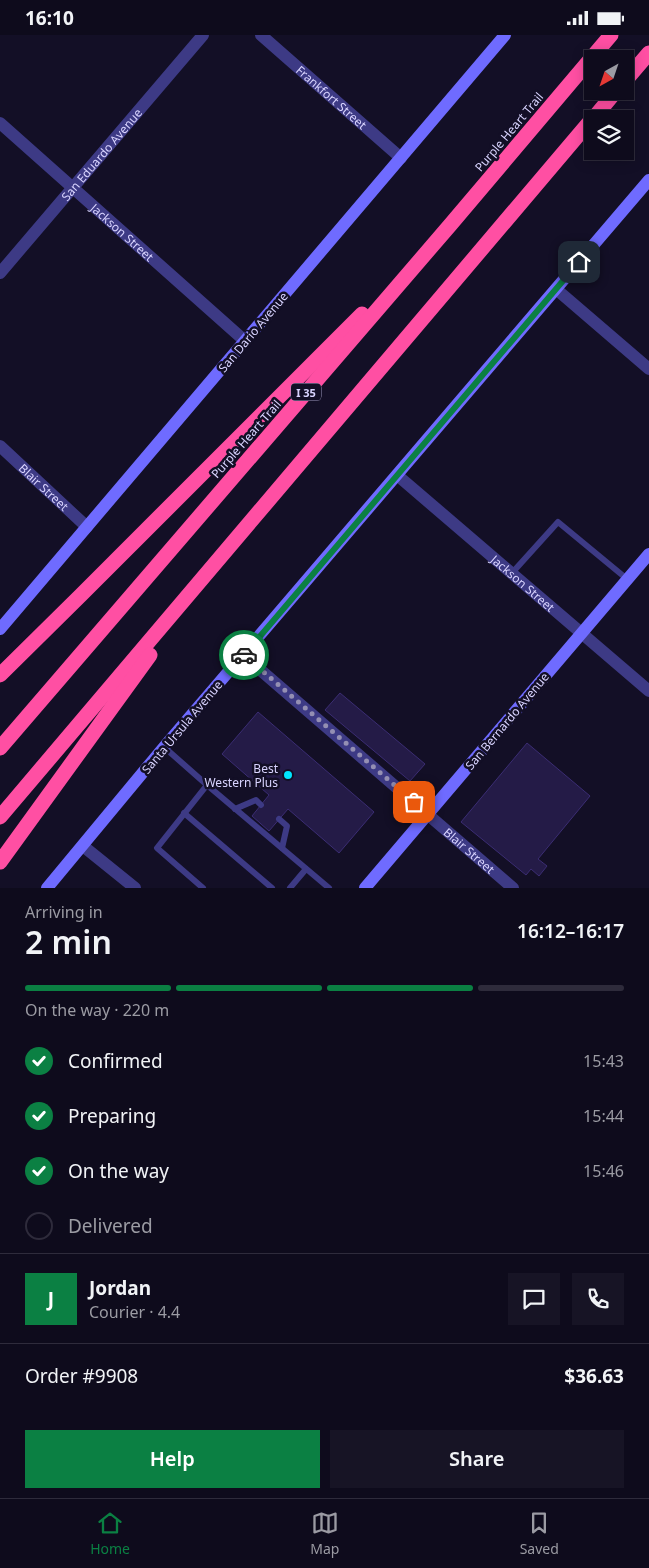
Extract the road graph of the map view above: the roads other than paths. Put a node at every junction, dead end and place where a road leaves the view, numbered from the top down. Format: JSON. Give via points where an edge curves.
{"nodes":[{"id":1,"x":203,"y":35,"type":"edge"},
{"id":2,"x":261,"y":35,"type":"edge"},
{"id":3,"x":505,"y":35,"type":"edge"},
{"id":4,"x":611,"y":35,"type":"edge"},
{"id":5,"x":649,"y":53,"type":"edge"},
{"id":6,"x":634,"y":70,"type":"edge"},
{"id":7,"x":609,"y":100,"type":"edge"},
{"id":8,"x":600,"y":110,"type":"edge"},
{"id":9,"x":0,"y":123,"type":"edge"},
{"id":10,"x":584,"y":130,"type":"edge"},
{"id":11,"x":401,"y":158,"type":"junction"},
{"id":12,"x":649,"y":180,"type":"edge"},
{"id":13,"x":73,"y":188,"type":"junction"},
{"id":14,"x":451,"y":224,"type":"junction"},
{"id":15,"x":0,"y":273,"type":"edge"},
{"id":16,"x":556,"y":289,"type":"junction"},
{"id":17,"x":245,"y":341,"type":"junction"},
{"id":18,"x":649,"y":369,"type":"edge"},
{"id":19,"x":0,"y":446,"type":"edge"},
{"id":20,"x":397,"y":475,"type":"junction"},
{"id":21,"x":86,"y":527,"type":"junction"},
{"id":22,"x":649,"y":554,"type":"edge"},
{"id":23,"x":220,"y":558,"type":"junction"},
{"id":24,"x":512,"y":573,"type":"junction"},
{"id":25,"x":627,"y":579,"type":"junction"},
{"id":26,"x":0,"y":629,"type":"edge"},
{"id":27,"x":582,"y":633,"type":"junction"},
{"id":28,"x":243,"y":655,"type":"junction"},
{"id":29,"x":0,"y":675,"type":"edge"},
{"id":30,"x":649,"y":691,"type":"edge"},
{"id":31,"x":164,"y":747,"type":"junction"},
{"id":32,"x":0,"y":748,"type":"edge"},
{"id":33,"x":207,"y":785,"type":"junction"},
{"id":34,"x":261,"y":805,"type":"dead end"},
{"id":35,"x":235,"y":809,"type":"junction"},
{"id":36,"x":184,"y":813,"type":"junction"},
{"id":37,"x":428,"y":814,"type":"junction"},
{"id":38,"x":0,"y":817,"type":"edge"},
{"id":39,"x":279,"y":819,"type":"dead end"},
{"id":40,"x":83,"y":846,"type":"junction"},
{"id":41,"x":282,"y":848,"type":"junction"},
{"id":42,"x":0,"y":862,"type":"edge"},
{"id":43,"x":306,"y":869,"type":"junction"},
{"id":44,"x":129,"y":886,"type":"edge"},
{"id":45,"x":47,"y":888,"type":"edge"},
{"id":46,"x":203,"y":888,"type":"edge"},
{"id":47,"x":272,"y":888,"type":"edge"},
{"id":48,"x":290,"y":888,"type":"edge"},
{"id":49,"x":329,"y":888,"type":"edge"},
{"id":50,"x":364,"y":888,"type":"edge"},
{"id":51,"x":513,"y":888,"type":"edge"}],
"edges":[{"from":1,"to":13,"type":"street","name":"San Eduardo Avenue"},
{"from":2,"to":11,"type":"street","name":"Frankfort Street"},
{"from":3,"to":11,"type":"main road","name":"San Dario Avenue"},
{"from":4,"to":14,"type":"highway","name":"Purple Heart Trail","number":"I 35"},
{"from":5,"to":6,"type":"highway"},
{"from":7,"to":8,"type":"highway"},
{"from":9,"to":13,"type":"street","name":"Jackson Street"},
{"from":10,"to":23,"type":"highway"},
{"from":11,"to":17,"type":"main road","name":"San Dario Avenue"},
{"from":12,"to":16,"type":"main road","name":"Santa Ursula Avenue"},
{"from":13,"to":15,"type":"street","name":"San Eduardo Avenue"},
{"from":13,"to":17,"type":"street","name":"Jackson Street"},
{"from":14,"to":29,"type":"highway"},
{"from":14,"to":32,"type":"highway","name":"Purple Heart Trail","number":"I 35"},
{"from":16,"to":18,"type":"street"},
{"from":16,"to":20,"type":"main road","name":"Santa Ursula Avenue"},
{"from":17,"to":21,"type":"main road","name":"San Dario Avenue"},
{"from":19,"to":21,"type":"street","name":"Blair Street"},
{"from":20,"to":24,"type":"street","name":"Jackson Street"},
{"from":20,"to":28,"type":"main road","name":"Santa Ursula Avenue"},
{"from":21,"to":26,"type":"main road","name":"San Dario Avenue"},
{"from":22,"to":25,"type":"main road","name":"San Bernardo Avenue"},
{"from":23,"to":38,"type":"highway"},
{"from":23,"to":42,"type":"highway"},
{"from":24,"to":25,"type":"lane","via":[[558,522]]},
{"from":24,"to":27,"type":"street","name":"Jackson Street"},
{"from":25,"to":27,"type":"main road","name":"San Bernardo Avenue"},
{"from":27,"to":30,"type":"street","name":"Jackson Street"},
{"from":27,"to":37,"type":"main road","name":"San Bernardo Avenue"},
{"from":28,"to":31,"type":"main road","name":"Santa Ursula Avenue"},
{"from":28,"to":37,"type":"street","name":"Blair Street"},
{"from":31,"to":33,"type":"lane"},
{"from":31,"to":40,"type":"main road","name":"Santa Ursula Avenue"},
{"from":33,"to":35,"type":"lane"},
{"from":33,"to":36,"type":"lane"},
{"from":34,"to":35,"type":"lane","via":[[256,800]]},
{"from":35,"to":41,"type":"lane"},
{"from":36,"to":46,"type":"lane","via":[[157,848]]},
{"from":36,"to":47,"type":"lane"},
{"from":37,"to":50,"type":"main road","name":"San Bernardo Avenue"},
{"from":37,"to":51,"type":"street","name":"Blair Street"},
{"from":39,"to":41,"type":"lane","via":[[287,826]]},
{"from":40,"to":44,"type":"street"},
{"from":40,"to":45,"type":"main road","name":"Santa Ursula Avenue"},
{"from":41,"to":43,"type":"lane"},
{"from":43,"to":48,"type":"lane"},
{"from":43,"to":49,"type":"lane"}]}
